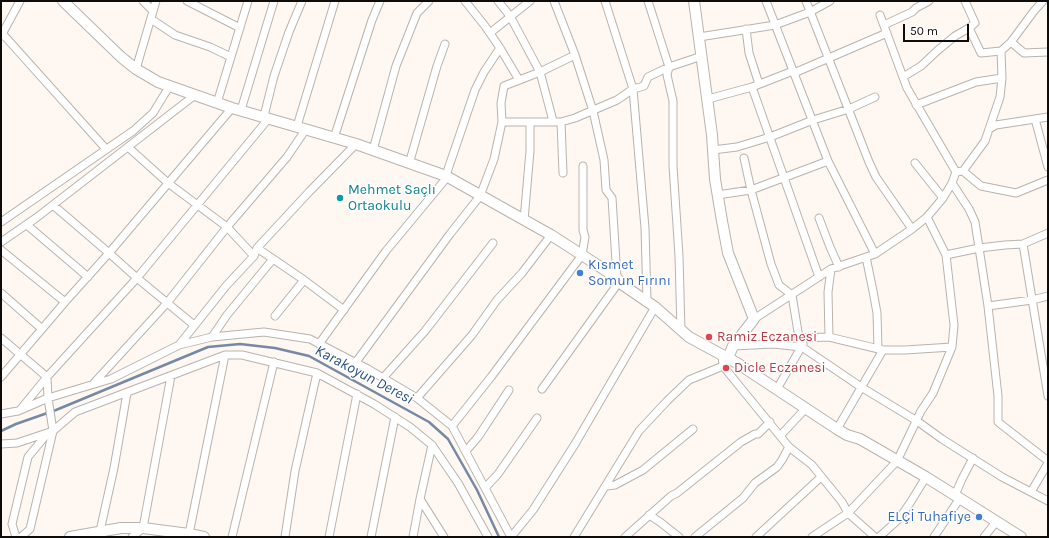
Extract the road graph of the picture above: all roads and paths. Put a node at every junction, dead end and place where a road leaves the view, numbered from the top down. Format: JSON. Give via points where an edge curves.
{"nodes":[{"id":1,"x":20,"y":1,"type":"edge"},
{"id":2,"x":63,"y":1,"type":"edge"},
{"id":3,"x":143,"y":1,"type":"edge"},
{"id":4,"x":156,"y":1,"type":"edge"},
{"id":5,"x":248,"y":1,"type":"edge"},
{"id":6,"x":274,"y":1,"type":"edge"},
{"id":7,"x":302,"y":1,"type":"edge"},
{"id":8,"x":335,"y":1,"type":"edge"},
{"id":9,"x":380,"y":1,"type":"edge"},
{"id":10,"x":429,"y":1,"type":"edge"},
{"id":11,"x":464,"y":1,"type":"edge"},
{"id":12,"x":498,"y":1,"type":"edge"},
{"id":13,"x":530,"y":1,"type":"edge"},
{"id":14,"x":554,"y":1,"type":"edge"},
{"id":15,"x":605,"y":1,"type":"edge"},
{"id":16,"x":648,"y":1,"type":"edge"},
{"id":17,"x":694,"y":1,"type":"edge"},
{"id":18,"x":766,"y":1,"type":"edge"},
{"id":19,"x":806,"y":1,"type":"edge"},
{"id":20,"x":830,"y":1,"type":"edge"},
{"id":21,"x":929,"y":1,"type":"edge"},
{"id":22,"x":965,"y":1,"type":"edge"},
{"id":23,"x":1043,"y":1,"type":"edge"},
{"id":24,"x":191,"y":2,"type":"edge"},
{"id":25,"x":810,"y":12,"type":"junction"},
{"id":26,"x":880,"y":14,"type":"dead end"},
{"id":27,"x":152,"y":15,"type":"junction"},
{"id":28,"x":510,"y":16,"type":"junction"},
{"id":29,"x":775,"y":25,"type":"junction"},
{"id":30,"x":240,"y":28,"type":"junction"},
{"id":31,"x":968,"y":28,"type":"junction"},
{"id":32,"x":746,"y":29,"type":"junction"},
{"id":33,"x":885,"y":29,"type":"junction"},
{"id":34,"x":490,"y":33,"type":"junction"},
{"id":35,"x":2,"y":34,"type":"edge"},
{"id":36,"x":699,"y":37,"type":"junction"},
{"id":37,"x":1011,"y":42,"type":"junction"},
{"id":38,"x":445,"y":44,"type":"dead end"},
{"id":39,"x":500,"y":48,"type":"junction"},
{"id":40,"x":1001,"y":51,"type":"junction"},
{"id":41,"x":1048,"y":52,"type":"edge"},
{"id":42,"x":576,"y":55,"type":"junction"},
{"id":43,"x":702,"y":56,"type":"junction"},
{"id":44,"x":231,"y":57,"type":"junction"},
{"id":45,"x":829,"y":58,"type":"junction"},
{"id":46,"x":669,"y":67,"type":"junction"},
{"id":47,"x":136,"y":69,"type":"junction"},
{"id":48,"x":540,"y":72,"type":"junction"},
{"id":49,"x":794,"y":72,"type":"junction"},
{"id":50,"x":903,"y":77,"type":"junction"},
{"id":51,"x":1002,"y":78,"type":"junction"},
{"id":52,"x":518,"y":80,"type":"junction"},
{"id":53,"x":169,"y":86,"type":"junction"},
{"id":54,"x":756,"y":86,"type":"junction"},
{"id":55,"x":633,"y":89,"type":"junction"},
{"id":56,"x":194,"y":95,"type":"junction"},
{"id":57,"x":875,"y":97,"type":"dead end"},
{"id":58,"x":708,"y":99,"type":"junction"},
{"id":59,"x":217,"y":103,"type":"junction"},
{"id":60,"x":916,"y":105,"type":"junction"},
{"id":61,"x":237,"y":109,"type":"junction"},
{"id":62,"x":849,"y":109,"type":"junction"},
{"id":63,"x":594,"y":111,"type":"junction"},
{"id":64,"x":266,"y":117,"type":"junction"},
{"id":65,"x":1048,"y":117,"type":"edge"},
{"id":66,"x":1035,"y":119,"type":"junction"},
{"id":67,"x":813,"y":120,"type":"junction"},
{"id":68,"x":553,"y":121,"type":"junction"},
{"id":69,"x":502,"y":122,"type":"junction"},
{"id":70,"x":530,"y":122,"type":"junction"},
{"id":71,"x":561,"y":122,"type":"junction"},
{"id":72,"x":302,"y":127,"type":"junction"},
{"id":73,"x":989,"y":129,"type":"junction"},
{"id":74,"x":770,"y":137,"type":"junction"},
{"id":75,"x":334,"y":138,"type":"junction"},
{"id":76,"x":356,"y":144,"type":"junction"},
{"id":77,"x":129,"y":148,"type":"junction"},
{"id":78,"x":106,"y":149,"type":"junction"},
{"id":79,"x":372,"y":150,"type":"junction"},
{"id":80,"x":713,"y":150,"type":"junction"},
{"id":81,"x":744,"y":158,"type":"dead end"},
{"id":82,"x":828,"y":161,"type":"junction"},
{"id":83,"x":915,"y":163,"type":"dead end"},
{"id":84,"x":409,"y":164,"type":"junction"},
{"id":85,"x":582,"y":166,"type":"dead end"},
{"id":86,"x":1048,"y":168,"type":"edge"},
{"id":87,"x":960,"y":171,"type":"junction"},
{"id":88,"x":563,"y":173,"type":"dead end"},
{"id":89,"x":446,"y":176,"type":"junction"},
{"id":90,"x":784,"y":178,"type":"junction"},
{"id":91,"x":1048,"y":180,"type":"edge"},
{"id":92,"x":168,"y":183,"type":"junction"},
{"id":93,"x":952,"y":183,"type":"junction"},
{"id":94,"x":751,"y":190,"type":"junction"},
{"id":95,"x":717,"y":195,"type":"junction"},
{"id":96,"x":480,"y":196,"type":"junction"},
{"id":97,"x":943,"y":198,"type":"junction"},
{"id":98,"x":198,"y":204,"type":"junction"},
{"id":99,"x":53,"y":205,"type":"junction"},
{"id":100,"x":927,"y":216,"type":"junction"},
{"id":101,"x":819,"y":218,"type":"dead end"},
{"id":102,"x":524,"y":220,"type":"junction"},
{"id":103,"x":1,"y":222,"type":"edge"},
{"id":104,"x":27,"y":225,"type":"junction"},
{"id":105,"x":228,"y":227,"type":"junction"},
{"id":106,"x":912,"y":229,"type":"junction"},
{"id":107,"x":1048,"y":234,"type":"edge"},
{"id":108,"x":551,"y":235,"type":"junction"},
{"id":109,"x":1,"y":242,"type":"edge"},
{"id":110,"x":493,"y":243,"type":"dead end"},
{"id":111,"x":1023,"y":244,"type":"junction"},
{"id":112,"x":257,"y":248,"type":"junction"},
{"id":113,"x":979,"y":248,"type":"junction"},
{"id":114,"x":1,"y":250,"type":"edge"},
{"id":115,"x":109,"y":252,"type":"junction"},
{"id":116,"x":875,"y":254,"type":"junction"},
{"id":117,"x":582,"y":255,"type":"junction"},
{"id":118,"x":946,"y":255,"type":"junction"},
{"id":119,"x":254,"y":256,"type":"junction"},
{"id":120,"x":866,"y":257,"type":"junction"},
{"id":121,"x":274,"y":259,"type":"junction"},
{"id":122,"x":839,"y":267,"type":"junction"},
{"id":123,"x":830,"y":269,"type":"junction"},
{"id":124,"x":819,"y":277,"type":"junction"},
{"id":125,"x":88,"y":278,"type":"junction"},
{"id":126,"x":137,"y":278,"type":"junction"},
{"id":127,"x":304,"y":280,"type":"junction"},
{"id":128,"x":618,"y":280,"type":"junction"},
{"id":129,"x":1,"y":293,"type":"edge"},
{"id":130,"x":792,"y":295,"type":"junction"},
{"id":131,"x":1048,"y":296,"type":"edge"},
{"id":132,"x":1032,"y":300,"type":"junction"},
{"id":133,"x":65,"y":302,"type":"junction"},
{"id":134,"x":167,"y":303,"type":"junction"},
{"id":135,"x":651,"y":304,"type":"junction"},
{"id":136,"x":988,"y":306,"type":"junction"},
{"id":137,"x":344,"y":310,"type":"junction"},
{"id":138,"x":275,"y":316,"type":"dead end"},
{"id":139,"x":754,"y":320,"type":"junction"},
{"id":140,"x":194,"y":325,"type":"junction"},
{"id":141,"x":42,"y":328,"type":"junction"},
{"id":142,"x":681,"y":331,"type":"junction"},
{"id":143,"x":212,"y":337,"type":"junction"},
{"id":144,"x":807,"y":337,"type":"junction"},
{"id":145,"x":829,"y":337,"type":"junction"},
{"id":146,"x":1,"y":338,"type":"edge"},
{"id":147,"x":799,"y":338,"type":"junction"},
{"id":148,"x":319,"y":344,"type":"junction"},
{"id":149,"x":179,"y":345,"type":"junction"},
{"id":150,"x":733,"y":346,"type":"junction"},
{"id":151,"x":802,"y":347,"type":"junction"},
{"id":152,"x":952,"y":347,"type":"junction"},
{"id":153,"x":880,"y":349,"type":"junction"},
{"id":154,"x":20,"y":354,"type":"junction"},
{"id":155,"x":1045,"y":354,"type":"edge"},
{"id":156,"x":225,"y":355,"type":"junction"},
{"id":157,"x":724,"y":360,"type":"junction"},
{"id":158,"x":274,"y":362,"type":"junction"},
{"id":159,"x":356,"y":362,"type":"junction"},
{"id":160,"x":317,"y":373,"type":"junction"},
{"id":161,"x":47,"y":376,"type":"junction"},
{"id":162,"x":171,"y":376,"type":"junction"},
{"id":163,"x":1,"y":377,"type":"edge"},
{"id":164,"x":383,"y":378,"type":"junction"},
{"id":165,"x":92,"y":385,"type":"junction"},
{"id":166,"x":861,"y":387,"type":"junction"},
{"id":167,"x":542,"y":389,"type":"dead end"},
{"id":168,"x":777,"y":389,"type":"junction"},
{"id":169,"x":509,"y":390,"type":"dead end"},
{"id":170,"x":127,"y":393,"type":"junction"},
{"id":171,"x":356,"y":394,"type":"junction"},
{"id":172,"x":1048,"y":395,"type":"edge"},
{"id":173,"x":48,"y":398,"type":"junction"},
{"id":174,"x":417,"y":398,"type":"junction"},
{"id":175,"x":806,"y":408,"type":"junction"},
{"id":176,"x":18,"y":411,"type":"junction"},
{"id":177,"x":1,"y":414,"type":"edge"},
{"id":178,"x":395,"y":417,"type":"junction"},
{"id":179,"x":537,"y":418,"type":"dead end"},
{"id":180,"x":917,"y":421,"type":"junction"},
{"id":181,"x":770,"y":422,"type":"junction"},
{"id":182,"x":452,"y":426,"type":"junction"},
{"id":183,"x":693,"y":429,"type":"dead end"},
{"id":184,"x":837,"y":429,"type":"junction"},
{"id":185,"x":50,"y":432,"type":"junction"},
{"id":186,"x":780,"y":436,"type":"junction"},
{"id":187,"x":1,"y":444,"type":"edge"},
{"id":188,"x":432,"y":445,"type":"junction"},
{"id":189,"x":789,"y":447,"type":"junction"},
{"id":190,"x":466,"y":452,"type":"junction"},
{"id":191,"x":973,"y":458,"type":"junction"},
{"id":192,"x":897,"y":461,"type":"junction"},
{"id":193,"x":1048,"y":462,"type":"edge"},
{"id":194,"x":821,"y":477,"type":"junction"},
{"id":195,"x":926,"y":477,"type":"junction"},
{"id":196,"x":606,"y":486,"type":"junction"},
{"id":197,"x":485,"y":488,"type":"junction"},
{"id":198,"x":1031,"y":492,"type":"junction"},
{"id":199,"x":957,"y":497,"type":"junction"},
{"id":200,"x":420,"y":499,"type":"junction"},
{"id":201,"x":1048,"y":502,"type":"edge"},
{"id":202,"x":848,"y":513,"type":"junction"},
{"id":203,"x":649,"y":515,"type":"junction"},
{"id":204,"x":996,"y":522,"type":"junction"},
{"id":205,"x":143,"y":528,"type":"junction"},
{"id":206,"x":100,"y":531,"type":"junction"},
{"id":207,"x":188,"y":534,"type":"junction"},
{"id":208,"x":16,"y":537,"type":"edge"},
{"id":209,"x":21,"y":537,"type":"edge"},
{"id":210,"x":70,"y":537,"type":"edge"},
{"id":211,"x":132,"y":537,"type":"edge"},
{"id":212,"x":204,"y":537,"type":"edge"},
{"id":213,"x":232,"y":537,"type":"edge"},
{"id":214,"x":285,"y":537,"type":"edge"},
{"id":215,"x":329,"y":537,"type":"edge"},
{"id":216,"x":371,"y":537,"type":"edge"},
{"id":217,"x":413,"y":537,"type":"edge"},
{"id":218,"x":444,"y":537,"type":"edge"},
{"id":219,"x":488,"y":537,"type":"edge"},
{"id":220,"x":511,"y":537,"type":"edge"},
{"id":221,"x":574,"y":537,"type":"edge"},
{"id":222,"x":625,"y":537,"type":"edge"},
{"id":223,"x":680,"y":537,"type":"edge"},
{"id":224,"x":695,"y":537,"type":"edge"},
{"id":225,"x":756,"y":537,"type":"edge"},
{"id":226,"x":812,"y":537,"type":"edge"},
{"id":227,"x":875,"y":537,"type":"edge"},
{"id":228,"x":879,"y":537,"type":"edge"},
{"id":229,"x":934,"y":537,"type":"edge"},
{"id":230,"x":984,"y":537,"type":"edge"},
{"id":231,"x":1021,"y":537,"type":"edge"}],
"edges":[{"from":1,"to":35,"type":"street"},
{"from":2,"to":47,"type":"street"},
{"from":3,"to":27,"type":"street"},
{"from":4,"to":27,"type":"street"},
{"from":5,"to":30,"type":"street"},
{"from":6,"to":61,"type":"street"},
{"from":7,"to":64,"type":"street","via":[[276,69]]},
{"from":8,"to":72,"type":"street"},
{"from":9,"to":75,"type":"street"},
{"from":10,"to":79,"type":"street","via":[[417,13],[396,66]]},
{"from":11,"to":34,"type":"street"},
{"from":12,"to":28,"type":"street"},
{"from":13,"to":28,"type":"street"},
{"from":14,"to":42,"type":"street"},
{"from":15,"to":55,"type":"street"},
{"from":16,"to":46,"type":"street"},
{"from":17,"to":36,"type":"street"},
{"from":18,"to":29,"type":"street"},
{"from":19,"to":25,"type":"street"},
{"from":20,"to":25,"type":"street"},
{"from":21,"to":33,"type":"street"},
{"from":22,"to":31,"type":"street","via":[[975,23]]},
{"from":23,"to":37,"type":"street"},
{"from":24,"to":30,"type":"street"},
{"from":25,"to":29,"type":"street"},
{"from":25,"to":45,"type":"street"},
{"from":26,"to":33,"type":"street"},
{"from":27,"to":44,"type":"street","via":[[175,35]]},
{"from":27,"to":47,"type":"street"},
{"from":28,"to":34,"type":"street"},
{"from":28,"to":48,"type":"street"},
{"from":29,"to":32,"type":"street"},
{"from":29,"to":49,"type":"street"},
{"from":30,"to":44,"type":"street"},
{"from":31,"to":40,"type":"street","via":[[981,53]]},
{"from":31,"to":50,"type":"street","via":[[936,51],[922,66]]},
{"from":32,"to":36,"type":"street"},
{"from":32,"to":54,"type":"street"},
{"from":33,"to":45,"type":"street"},
{"from":33,"to":50,"type":"street"},
{"from":34,"to":39,"type":"street"},
{"from":35,"to":78,"type":"street"},
{"from":36,"to":43,"type":"street"},
{"from":37,"to":40,"type":"street"},
{"from":37,"to":41,"type":"street","via":[[1024,53]]},
{"from":38,"to":84,"type":"street"},
{"from":39,"to":52,"type":"street"},
{"from":39,"to":89,"type":"street","via":[[475,90]]},
{"from":40,"to":51,"type":"street"},
{"from":42,"to":48,"type":"street"},
{"from":42,"to":63,"type":"street"},
{"from":43,"to":46,"type":"street"},
{"from":43,"to":58,"type":"street"},
{"from":44,"to":59,"type":"street"},
{"from":45,"to":49,"type":"street"},
{"from":45,"to":62,"type":"street"},
{"from":46,"to":55,"type":"street","via":[[648,77],[644,86]]},
{"from":46,"to":142,"type":"street","via":[[667,75],[673,101],[673,166]]},
{"from":47,"to":53,"type":"street"},
{"from":48,"to":52,"type":"street"},
{"from":48,"to":68,"type":"street"},
{"from":49,"to":54,"type":"street"},
{"from":49,"to":67,"type":"street"},
{"from":50,"to":60,"type":"street"},
{"from":51,"to":60,"type":"street","via":[[976,82]]},
{"from":51,"to":73,"type":"street","via":[[1000,97]]},
{"from":52,"to":69,"type":"street","via":[[504,86],[501,103]]},
{"from":53,"to":56,"type":"street"},
{"from":53,"to":78,"type":"street","via":[[153,113],[133,131]]},
{"from":54,"to":58,"type":"street"},
{"from":54,"to":74,"type":"street"},
{"from":55,"to":63,"type":"street"},
{"from":55,"to":135,"type":"street"},
{"from":56,"to":59,"type":"street"},
{"from":56,"to":77,"type":"street"},
{"from":57,"to":62,"type":"street"},
{"from":58,"to":80,"type":"street"},
{"from":59,"to":61,"type":"street"},
{"from":60,"to":87,"type":"street"},
{"from":61,"to":64,"type":"street"},
{"from":61,"to":92,"type":"street"},
{"from":62,"to":67,"type":"street"},
{"from":62,"to":106,"type":"street","via":[[876,177]]},
{"from":63,"to":71,"type":"street"},
{"from":63,"to":128,"type":"street","via":[[604,160],[606,190],[612,198]]},
{"from":64,"to":72,"type":"street"},
{"from":64,"to":98,"type":"street"},
{"from":65,"to":66,"type":"street"},
{"from":66,"to":73,"type":"street","via":[[996,125]]},
{"from":66,"to":86,"type":"street"},
{"from":67,"to":74,"type":"street"},
{"from":67,"to":82,"type":"street"},
{"from":68,"to":70,"type":"street"},
{"from":68,"to":71,"type":"street"},
{"from":69,"to":70,"type":"street"},
{"from":69,"to":96,"type":"street","via":[[494,159]]},
{"from":70,"to":102,"type":"street"},
{"from":71,"to":88,"type":"street"},
{"from":72,"to":75,"type":"street"},
{"from":72,"to":105,"type":"street","via":[[286,157]]},
{"from":73,"to":87,"type":"street","via":[[985,141]]},
{"from":74,"to":80,"type":"street","via":[[737,147]]},
{"from":74,"to":90,"type":"street"},
{"from":75,"to":76,"type":"street"},
{"from":76,"to":79,"type":"street"},
{"from":76,"to":112,"type":"street"},
{"from":77,"to":92,"type":"street"},
{"from":77,"to":99,"type":"street"},
{"from":78,"to":103,"type":"street"},
{"from":79,"to":84,"type":"street"},
{"from":80,"to":95,"type":"street"},
{"from":81,"to":94,"type":"street"},
{"from":82,"to":90,"type":"street"},
{"from":82,"to":116,"type":"street"},
{"from":83,"to":97,"type":"street"},
{"from":84,"to":89,"type":"street"},
{"from":85,"to":117,"type":"street","via":[[585,237]]},
{"from":87,"to":91,"type":"street","via":[[981,186],[1016,193]]},
{"from":87,"to":93,"type":"street"},
{"from":89,"to":96,"type":"street"},
{"from":89,"to":137,"type":"street","via":[[386,251]]},
{"from":90,"to":94,"type":"street"},
{"from":90,"to":124,"type":"street"},
{"from":92,"to":98,"type":"street"},
{"from":92,"to":115,"type":"street"},
{"from":93,"to":97,"type":"street"},
{"from":93,"to":113,"type":"street","via":[[970,209]]},
{"from":94,"to":95,"type":"street"},
{"from":94,"to":130,"type":"street","via":[[779,285]]},
{"from":95,"to":139,"type":"street","via":[[728,253]]},
{"from":96,"to":102,"type":"street"},
{"from":96,"to":159,"type":"street"},
{"from":97,"to":100,"type":"street"},
{"from":98,"to":105,"type":"street"},
{"from":98,"to":126,"type":"street"},
{"from":99,"to":104,"type":"street"},
{"from":99,"to":115,"type":"street"},
{"from":100,"to":106,"type":"street"},
{"from":100,"to":118,"type":"street"},
{"from":101,"to":122,"type":"street"},
{"from":102,"to":108,"type":"street"},
{"from":104,"to":109,"type":"street"},
{"from":104,"to":125,"type":"street"},
{"from":105,"to":119,"type":"street"},
{"from":105,"to":134,"type":"street"},
{"from":106,"to":116,"type":"street"},
{"from":107,"to":111,"type":"street"},
{"from":108,"to":117,"type":"street"},
{"from":108,"to":174,"type":"street","via":[[497,300],[472,335]]},
{"from":110,"to":164,"type":"street","via":[[425,331]]},
{"from":111,"to":113,"type":"street"},
{"from":111,"to":132,"type":"street"},
{"from":112,"to":119,"type":"street"},
{"from":112,"to":121,"type":"street"},
{"from":113,"to":118,"type":"street"},
{"from":113,"to":136,"type":"street"},
{"from":114,"to":133,"type":"street"},
{"from":115,"to":125,"type":"street"},
{"from":115,"to":126,"type":"street"},
{"from":116,"to":120,"type":"street"},
{"from":117,"to":128,"type":"street"},
{"from":117,"to":182,"type":"street"},
{"from":118,"to":152,"type":"street","via":[[954,325]]},
{"from":119,"to":140,"type":"street"},
{"from":120,"to":122,"type":"street"},
{"from":120,"to":153,"type":"street","via":[[874,291]]},
{"from":121,"to":127,"type":"street"},
{"from":121,"to":143,"type":"street"},
{"from":122,"to":123,"type":"street"},
{"from":123,"to":124,"type":"street"},
{"from":123,"to":145,"type":"street"},
{"from":124,"to":130,"type":"street"},
{"from":125,"to":133,"type":"street"},
{"from":126,"to":134,"type":"street"},
{"from":126,"to":161,"type":"street"},
{"from":127,"to":137,"type":"street"},
{"from":127,"to":138,"type":"street"},
{"from":128,"to":135,"type":"street"},
{"from":128,"to":167,"type":"street"},
{"from":129,"to":141,"type":"street"},
{"from":130,"to":139,"type":"street"},
{"from":130,"to":147,"type":"street"},
{"from":131,"to":132,"type":"street"},
{"from":132,"to":136,"type":"street"},
{"from":132,"to":155,"type":"street"},
{"from":133,"to":141,"type":"street"},
{"from":134,"to":140,"type":"street"},
{"from":134,"to":165,"type":"street"},
{"from":135,"to":142,"type":"street"},
{"from":135,"to":220,"type":"street","via":[[575,444],[533,510]]},
{"from":136,"to":193,"type":"street","via":[[998,396],[998,422]]},
{"from":137,"to":148,"type":"street"},
{"from":139,"to":150,"type":"street"},
{"from":140,"to":149,"type":"street"},
{"from":141,"to":154,"type":"street"},
{"from":142,"to":157,"type":"street"},
{"from":143,"to":148,"type":"street","via":[[264,332],[310,339]]},
{"from":143,"to":149,"type":"street"},
{"from":144,"to":145,"type":"street"},
{"from":144,"to":147,"type":"street"},
{"from":144,"to":151,"type":"street"},
{"from":145,"to":153,"type":"street"},
{"from":146,"to":154,"type":"street"},
{"from":147,"to":151,"type":"street"},
{"from":148,"to":159,"type":"street"},
{"from":149,"to":165,"type":"street"},
{"from":150,"to":151,"type":"street","via":[[773,344]]},
{"from":150,"to":157,"type":"street"},
{"from":151,"to":166,"type":"street"},
{"from":151,"to":168,"type":"street"},
{"from":152,"to":153,"type":"street"},
{"from":152,"to":180,"type":"street","via":[[933,393]]},
{"from":153,"to":166,"type":"street"},
{"from":154,"to":161,"type":"street"},
{"from":154,"to":163,"type":"street"},
{"from":155,"to":172,"type":"street"},
{"from":156,"to":158,"type":"street","via":[[242,355]]},
{"from":156,"to":162,"type":"street"},
{"from":156,"to":207,"type":"street"},
{"from":157,"to":168,"type":"street"},
{"from":157,"to":181,"type":"street"},
{"from":157,"to":196,"type":"street","via":[[689,380],[667,401],[639,431]]},
{"from":158,"to":160,"type":"street"},
{"from":158,"to":213,"type":"street"},
{"from":159,"to":164,"type":"street"},
{"from":160,"to":171,"type":"street"},
{"from":160,"to":214,"type":"street","via":[[295,472]]},
{"from":161,"to":173,"type":"street"},
{"from":161,"to":176,"type":"street"},
{"from":162,"to":170,"type":"street"},
{"from":162,"to":205,"type":"street"},
{"from":164,"to":174,"type":"street"},
{"from":165,"to":173,"type":"street"},
{"from":166,"to":180,"type":"street"},
{"from":166,"to":184,"type":"street"},
{"from":168,"to":175,"type":"street"},
{"from":169,"to":190,"type":"street"},
{"from":170,"to":185,"type":"street","via":[[75,412]]},
{"from":170,"to":206,"type":"street"},
{"from":171,"to":178,"type":"street"},
{"from":171,"to":215,"type":"street"},
{"from":173,"to":176,"type":"street"},
{"from":173,"to":185,"type":"street"},
{"from":174,"to":182,"type":"street"},
{"from":175,"to":184,"type":"street"},
{"from":175,"to":186,"type":"street"},
{"from":176,"to":177,"type":"street"},
{"from":178,"to":188,"type":"street"},
{"from":178,"to":216,"type":"street"},
{"from":179,"to":197,"type":"street","via":[[498,474]]},
{"from":180,"to":191,"type":"street"},
{"from":180,"to":192,"type":"street"},
{"from":181,"to":186,"type":"street"},
{"from":181,"to":203,"type":"street","via":[[758,434],[741,442]]},
{"from":182,"to":190,"type":"street"},
{"from":183,"to":196,"type":"street","via":[[643,470],[614,485]]},
{"from":184,"to":192,"type":"street"},
{"from":185,"to":187,"type":"street","via":[[16,443]]},
{"from":185,"to":208,"type":"street","via":[[28,457],[12,524]]},
{"from":185,"to":209,"type":"street","via":[[30,529]]},
{"from":186,"to":189,"type":"street"},
{"from":188,"to":200,"type":"street"},
{"from":188,"to":219,"type":"street","via":[[458,483]]},
{"from":189,"to":194,"type":"street","via":[[812,465]]},
{"from":189,"to":224,"type":"street","via":[[776,467]]},
{"from":190,"to":197,"type":"street"},
{"from":191,"to":198,"type":"street"},
{"from":191,"to":199,"type":"street","via":[[962,478]]},
{"from":192,"to":195,"type":"street"},
{"from":192,"to":202,"type":"street"},
{"from":193,"to":198,"type":"street"},
{"from":194,"to":202,"type":"street"},
{"from":194,"to":225,"type":"street"},
{"from":195,"to":199,"type":"street"},
{"from":195,"to":228,"type":"street","via":[[899,519]]},
{"from":196,"to":221,"type":"street"},
{"from":197,"to":220,"type":"street"},
{"from":198,"to":201,"type":"street"},
{"from":199,"to":204,"type":"street"},
{"from":199,"to":229,"type":"street"},
{"from":200,"to":217,"type":"street"},
{"from":200,"to":218,"type":"street"},
{"from":202,"to":226,"type":"street"},
{"from":202,"to":227,"type":"street"},
{"from":203,"to":222,"type":"street"},
{"from":203,"to":223,"type":"street"},
{"from":204,"to":230,"type":"street"},
{"from":204,"to":231,"type":"street"},
{"from":205,"to":206,"type":"street"},
{"from":205,"to":207,"type":"street"},
{"from":205,"to":211,"type":"street"},
{"from":206,"to":210,"type":"street"},
{"from":207,"to":212,"type":"street"}]}
